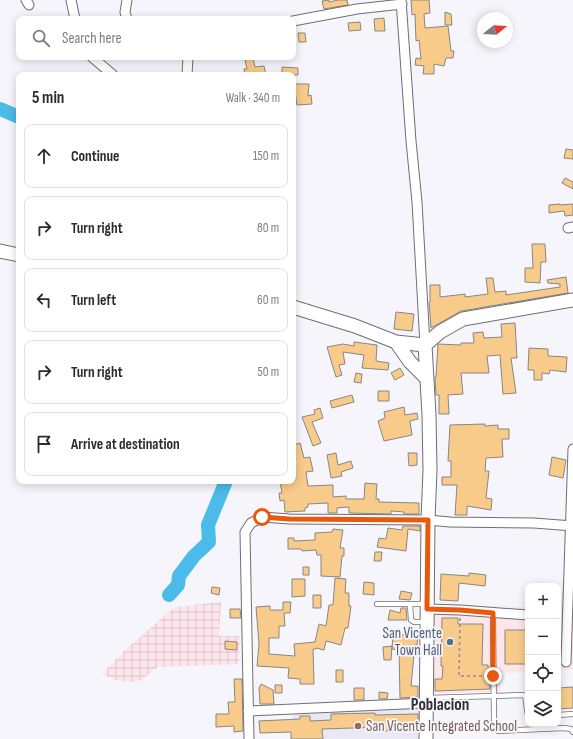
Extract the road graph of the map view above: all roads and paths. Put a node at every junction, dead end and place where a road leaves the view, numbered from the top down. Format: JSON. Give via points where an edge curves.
{"nodes":[{"id":1,"x":71,"y":0,"type":"edge"},
{"id":2,"x":127,"y":0,"type":"edge"},
{"id":3,"x":401,"y":2,"type":"edge"},
{"id":4,"x":74,"y":16,"type":"edge"},
{"id":5,"x":126,"y":16,"type":"edge"},
{"id":6,"x":296,"y":20,"type":"edge"},
{"id":7,"x":96,"y":60,"type":"edge"},
{"id":8,"x":188,"y":60,"type":"edge"},
{"id":9,"x":110,"y":72,"type":"edge"},
{"id":10,"x":187,"y":72,"type":"edge"},
{"id":11,"x":0,"y":251,"type":"edge"},
{"id":12,"x":16,"y":254,"type":"edge"},
{"id":13,"x":573,"y":300,"type":"edge"},
{"id":14,"x":296,"y":308,"type":"edge"},
{"id":15,"x":396,"y":342,"type":"junction"},
{"id":16,"x":425,"y":345,"type":"junction"},
{"id":17,"x":427,"y":379,"type":"junction"},
{"id":18,"x":573,"y":450,"type":"edge"},
{"id":19,"x":428,"y":520,"type":"junction"},
{"id":20,"x":571,"y":526,"type":"edge"},
{"id":21,"x":377,"y":604,"type":"dead end"},
{"id":22,"x":410,"y":604,"type":"junction"},
{"id":23,"x":427,"y":607,"type":"junction"},
{"id":24,"x":460,"y":610,"type":"junction"},
{"id":25,"x":493,"y":613,"type":"junction"},
{"id":26,"x":525,"y":615,"type":"edge"},
{"id":27,"x":562,"y":617,"type":"edge"},
{"id":28,"x":427,"y":622,"type":"junction"},
{"id":29,"x":566,"y":662,"type":"dead end"},
{"id":30,"x":493,"y":676,"type":"junction"},
{"id":31,"x":525,"y":695,"type":"edge"},
{"id":32,"x":494,"y":697,"type":"junction"},
{"id":33,"x":426,"y":700,"type":"junction"},
{"id":34,"x":248,"y":711,"type":"junction"},
{"id":35,"x":573,"y":714,"type":"edge"},
{"id":36,"x":561,"y":715,"type":"edge"},
{"id":37,"x":573,"y":732,"type":"edge"},
{"id":38,"x":249,"y":739,"type":"edge"},
{"id":39,"x":426,"y":739,"type":"edge"}],
"edges":[{"from":1,"to":4,"type":"street"},
{"from":2,"to":5,"type":"street"},
{"from":3,"to":6,"type":"street"},
{"from":3,"to":16,"type":"street","via":[[418,202]]},
{"from":7,"to":9,"type":"street"},
{"from":8,"to":10,"type":"street"},
{"from":11,"to":12,"type":"main road"},
{"from":13,"to":16,"type":"main road","via":[[463,319],[440,332]]},
{"from":14,"to":15,"type":"main road"},
{"from":15,"to":16,"type":"main road"},
{"from":15,"to":17,"type":"main road","via":[[410,362]]},
{"from":16,"to":17,"type":"main road"},
{"from":17,"to":19,"type":"main road","via":[[430,470]]},
{"from":18,"to":20,"type":"street"},
{"from":19,"to":20,"type":"street"},
{"from":19,"to":23,"type":"main road"},
{"from":19,"to":34,"type":"street","via":[[262,517],[251,523],[245,532]]},
{"from":20,"to":27,"type":"street"},
{"from":21,"to":22,"type":"lane"},
{"from":22,"to":23,"type":"lane"},
{"from":22,"to":28,"type":"lane","via":[[411,620]]},
{"from":23,"to":24,"type":"street"},
{"from":23,"to":28,"type":"main road"},
{"from":24,"to":25,"type":"street"},
{"from":24,"to":30,"type":"path","via":[[459,676]]},
{"from":25,"to":26,"type":"street"},
{"from":25,"to":30,"type":"lane"},
{"from":27,"to":29,"type":"street"},
{"from":28,"to":33,"type":"main road"},
{"from":30,"to":32,"type":"lane"},
{"from":31,"to":32,"type":"lane"},
{"from":32,"to":33,"type":"lane"},
{"from":32,"to":37,"type":"lane","via":[[494,725],[498,731],[564,728]]},
{"from":33,"to":34,"type":"street"},
{"from":33,"to":39,"type":"main road"},
{"from":34,"to":38,"type":"street"},
{"from":35,"to":36,"type":"lane"}]}
